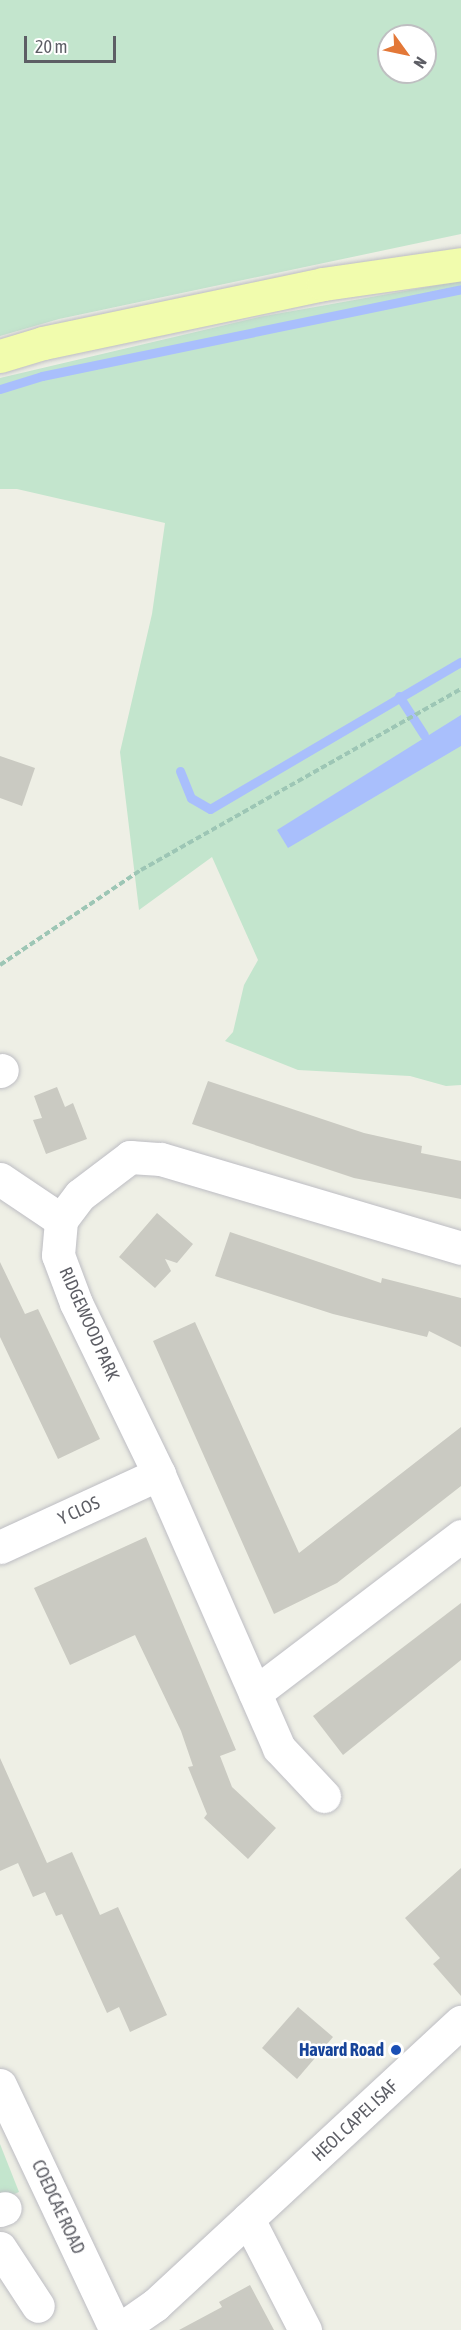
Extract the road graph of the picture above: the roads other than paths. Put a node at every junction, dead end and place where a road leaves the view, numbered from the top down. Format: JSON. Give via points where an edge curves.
{"nodes":[{"id":1,"x":461,"y":264,"type":"edge"},
{"id":2,"x":0,"y":356,"type":"edge"},
{"id":3,"x":0,"y":1179,"type":"edge"},
{"id":4,"x":61,"y":1220,"type":"junction"},
{"id":5,"x":461,"y":1248,"type":"edge"},
{"id":6,"x":159,"y":1474,"type":"junction"},
{"id":7,"x":461,"y":1536,"type":"edge"},
{"id":8,"x":0,"y":1547,"type":"edge"},
{"id":9,"x":255,"y":1693,"type":"junction"},
{"id":10,"x":324,"y":1796,"type":"dead end"},
{"id":11,"x":461,"y":2022,"type":"edge"},
{"id":12,"x":0,"y":2085,"type":"edge"},
{"id":13,"x":248,"y":2219,"type":"junction"},
{"id":14,"x":0,"y":2248,"type":"edge"},
{"id":15,"x":38,"y":2306,"type":"dead end"},
{"id":16,"x":117,"y":2330,"type":"edge"},
{"id":17,"x":305,"y":2330,"type":"edge"}],
"edges":[{"from":1,"to":2,"type":"main road","via":[[323,284],[43,343]]},
{"from":3,"to":4,"type":"street"},
{"from":4,"to":5,"type":"street","via":[[80,1195],[130,1157],[150,1158]]},
{"from":4,"to":6,"type":"street","name":"RIDGEWOOD PARK","via":[[58,1255],[76,1303]]},
{"from":6,"to":8,"type":"street","name":"Y CLOS"},
{"from":6,"to":9,"type":"street","name":"RIDGEWOOD PARK"},
{"from":7,"to":9,"type":"street"},
{"from":9,"to":10,"type":"street","name":"RIDGEWOOD PARK","via":[[279,1748]]},
{"from":11,"to":13,"type":"street","name":"HEOL CAPEL ISAF"},
{"from":12,"to":16,"type":"street","name":"COEDCAE ROAD"},
{"from":13,"to":16,"type":"street","name":"HEOL CAPEL ISAF","via":[[154,2305]]},
{"from":13,"to":17,"type":"street"},
{"from":14,"to":15,"type":"street"}]}
